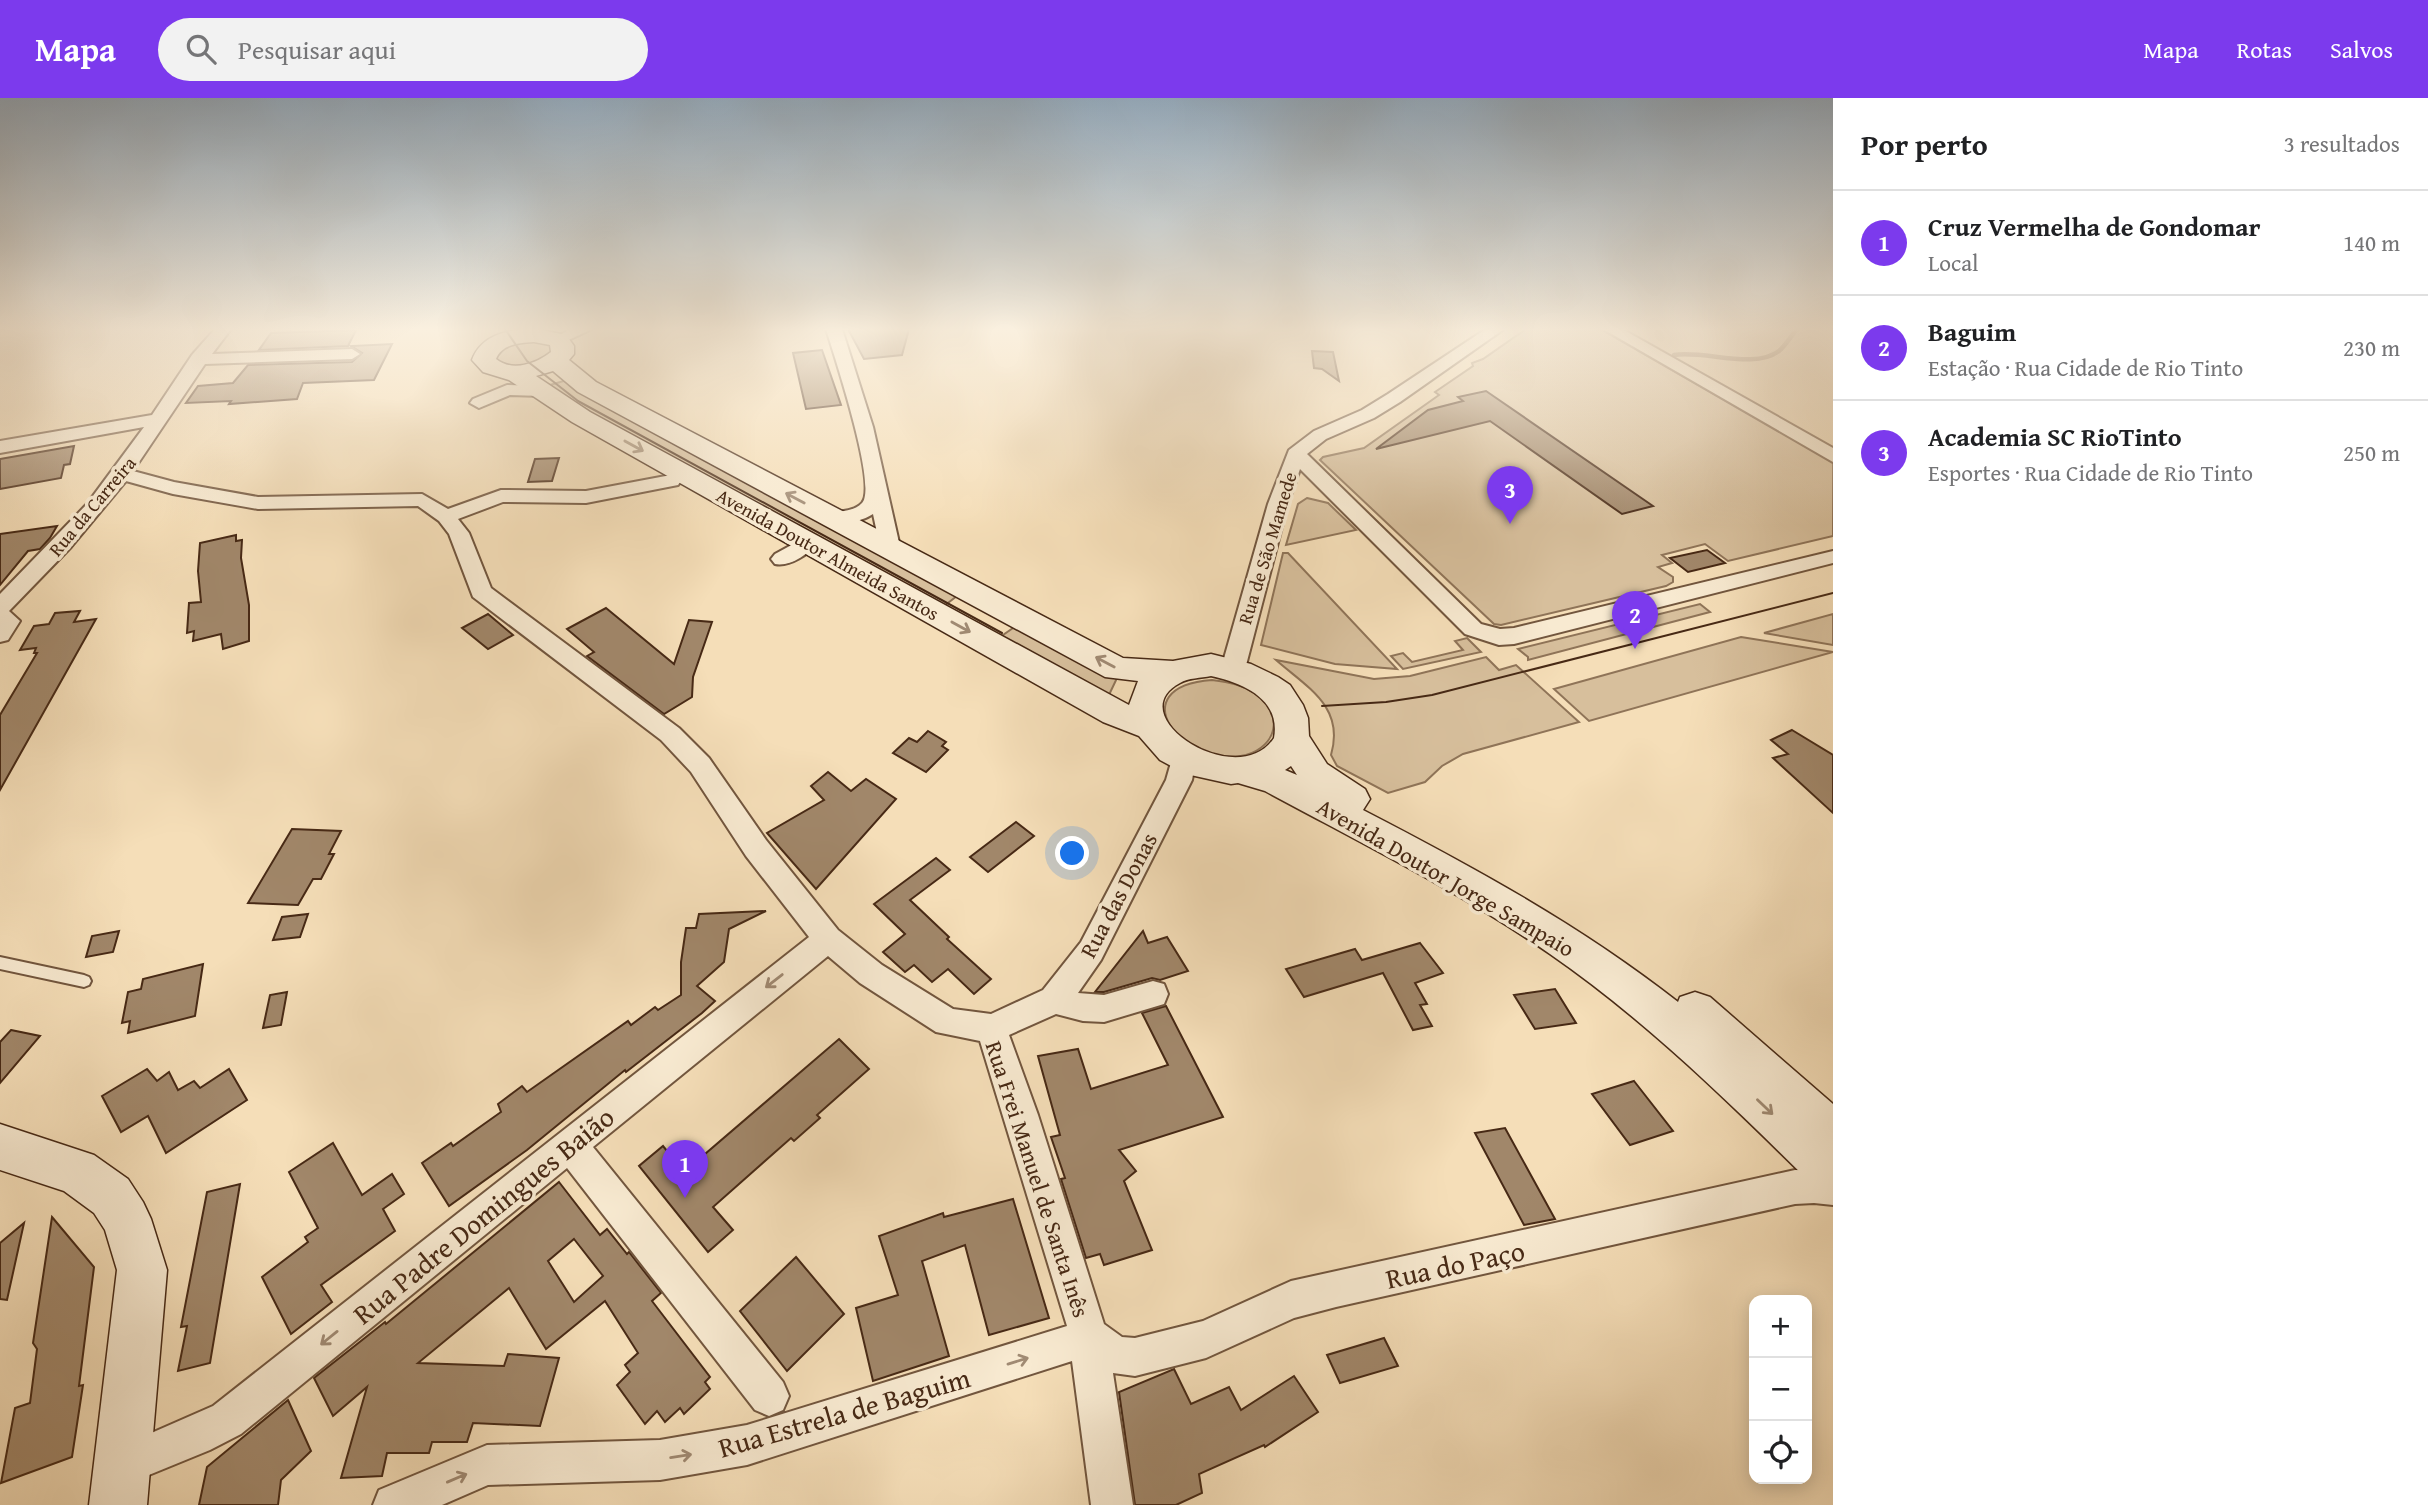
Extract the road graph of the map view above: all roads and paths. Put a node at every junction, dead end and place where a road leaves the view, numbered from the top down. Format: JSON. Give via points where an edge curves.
{"nodes":[{"id":1,"x":175,"y":395,"type":"edge"},
{"id":2,"x":482,"y":395,"type":"edge"},
{"id":3,"x":500,"y":395,"type":"edge"},
{"id":4,"x":547,"y":395,"type":"edge"},
{"id":5,"x":601,"y":395,"type":"edge"},
{"id":6,"x":854,"y":395,"type":"edge"},
{"id":7,"x":1399,"y":395,"type":"edge"},
{"id":8,"x":1726,"y":395,"type":"edge"},
{"id":9,"x":160,"y":419,"type":"junction"},
{"id":10,"x":0,"y":447,"type":"edge"},
{"id":11,"x":1296,"y":454,"type":"junction"},
{"id":12,"x":1833,"y":456,"type":"edge"},
{"id":13,"x":121,"y":474,"type":"junction"},
{"id":14,"x":671,"y":481,"type":"dead end"},
{"id":15,"x":877,"y":491,"type":"junction"},
{"id":16,"x":1281,"y":494,"type":"junction"},
{"id":17,"x":1341,"y":499,"type":"junction"},
{"id":18,"x":446,"y":517,"type":"junction"},
{"id":19,"x":833,"y":518,"type":"junction"},
{"id":20,"x":808,"y":542,"type":"junction"},
{"id":21,"x":890,"y":547,"type":"junction"},
{"id":22,"x":1833,"y":557,"type":"edge"},
{"id":23,"x":782,"y":559,"type":"dead end"},
{"id":24,"x":0,"y":607,"type":"edge"},
{"id":25,"x":0,"y":616,"type":"edge"},
{"id":26,"x":0,"y":635,"type":"edge"},
{"id":27,"x":1233,"y":669,"type":"junction"},
{"id":28,"x":1171,"y":672,"type":"junction"},
{"id":29,"x":1149,"y":727,"type":"junction"},
{"id":30,"x":1292,"y":738,"type":"junction"},
{"id":31,"x":1183,"y":759,"type":"junction"},
{"id":32,"x":1236,"y":769,"type":"junction"},
{"id":33,"x":828,"y":939,"type":"junction"},
{"id":34,"x":0,"y":963,"type":"edge"},
{"id":35,"x":83,"y":981,"type":"dead end"},
{"id":36,"x":1153,"y":994,"type":"dead end"},
{"id":37,"x":1054,"y":1000,"type":"junction"},
{"id":38,"x":990,"y":1028,"type":"junction"},
{"id":39,"x":1831,"y":1130,"type":"edge"},
{"id":40,"x":571,"y":1146,"type":"junction"},
{"id":41,"x":0,"y":1147,"type":"edge"},
{"id":42,"x":1833,"y":1171,"type":"edge"},
{"id":43,"x":1833,"y":1188,"type":"edge"},
{"id":44,"x":1087,"y":1336,"type":"junction"},
{"id":45,"x":769,"y":1396,"type":"dead end"},
{"id":46,"x":120,"y":1485,"type":"edge"},
{"id":47,"x":394,"y":1505,"type":"edge"},
{"id":48,"x":1112,"y":1505,"type":"edge"}],
"edges":[{"from":1,"to":9,"type":"street","name":"Rua da Carreira"},
{"from":2,"to":3,"type":"street","via":[[477,410]]},
{"from":4,"to":20,"type":"main road","name":"Avenida Doutor Almeida Santos","one_way":true},
{"from":19,"to":5,"type":"main road","name":"Avenida Doutor Almeida Santos","one_way":true},
{"from":6,"to":15,"type":"street"},
{"from":7,"to":11,"type":"street","name":"Rua de São Mamede","via":[[1320,435]]},
{"from":8,"to":12,"type":"street"},
{"from":9,"to":10,"type":"street"},
{"from":9,"to":13,"type":"street","name":"Rua da Carreira"},
{"from":11,"to":16,"type":"street","name":"Rua de São Mamede"},
{"from":11,"to":17,"type":"street"},
{"from":13,"to":18,"type":"street","name":"Rua Frei Manuel de Santa Inês","via":[[258,502],[422,500]]},
{"from":13,"to":24,"type":"street","name":"Rua da Carreira"},
{"from":14,"to":18,"type":"street","via":[[586,497],[501,496]]},
{"from":15,"to":19,"type":"street","via":[[872,506],[859,514]]},
{"from":15,"to":21,"type":"street"},
{"from":16,"to":17,"type":"street","via":[[1315,490]]},
{"from":16,"to":27,"type":"street","name":"Rua de São Mamede"},
{"from":17,"to":22,"type":"street","via":[[1474,629],[1499,637]]},
{"from":18,"to":33,"type":"street","name":"Rua Frei Manuel de Santa Inês","via":[[459,533],[481,592],[670,734],[700,765],[756,848]]},
{"from":19,"to":21,"type":"main road","name":"Avenida Doutor Almeida Santos"},
{"from":20,"to":23,"type":"street"},
{"from":20,"to":29,"type":"main road","name":"Avenida Doutor Almeida Santos","one_way":true,"via":[[1115,713]]},
{"from":28,"to":21,"type":"main road","name":"Avenida Doutor Almeida Santos","one_way":true,"via":[[1117,668]]},
{"from":25,"to":26,"type":"street","via":[[9,621]]},
{"from":27,"to":28,"type":"main road","via":[[1190,666]]},
{"from":27,"to":30,"type":"main road","via":[[1255,677],[1287,705],[1294,722]]},
{"from":28,"to":29,"type":"main road","via":[[1156,681],[1146,695]]},
{"from":29,"to":31,"type":"main road"},
{"from":30,"to":32,"type":"main road","via":[[1283,753],[1268,763]]},
{"from":30,"to":39,"type":"main road","name":"Avenida Doutor Jorge Sampaio","via":[[1314,774],[1326,784],[1512,885],[1623,955],[1738,1046]]},
{"from":31,"to":32,"type":"main road","via":[[1209,768]]},
{"from":31,"to":37,"type":"street","name":"Rua das Donas","via":[[1179,780],[1091,951]]},
{"from":32,"to":42,"type":"main road","name":"Avenida Doutor Jorge Sampaio","one_way":true,"via":[[1277,781],[1566,943],[1684,1033]]},
{"from":33,"to":38,"type":"street","name":"Rua Frei Manuel de Santa Inês","via":[[880,980],[947,1022]]},
{"from":33,"to":40,"type":"street","name":"Rua Padre Domingues Baião","one_way":true},
{"from":34,"to":35,"type":"lane"},
{"from":36,"to":37,"type":"street","via":[[1104,1010]]},
{"from":37,"to":38,"type":"street","name":"Rua das Donas"},
{"from":38,"to":44,"type":"street","name":"Rua Frei Manuel de Santa Inês"},
{"from":40,"to":45,"type":"street"},
{"from":40,"to":46,"type":"street","name":"Rua Padre Domingues Baião","one_way":true,"via":[[227,1420]]},
{"from":41,"to":46,"type":"main road","via":[[77,1172],[111,1196],[127,1219],[142,1270]]},
{"from":43,"to":44,"type":"street","name":"Rua do Paço","via":[[1804,1184],[1336,1289],[1291,1300],[1206,1339],[1135,1357],[1116,1356]]},
{"from":47,"to":44,"type":"street","name":"Rua Estrela de Baguim","one_way":true,"via":[[487,1465],[660,1460],[747,1445]]},
{"from":44,"to":48,"type":"street","name":"Rua Frei Manuel de Santa Inês"}]}
